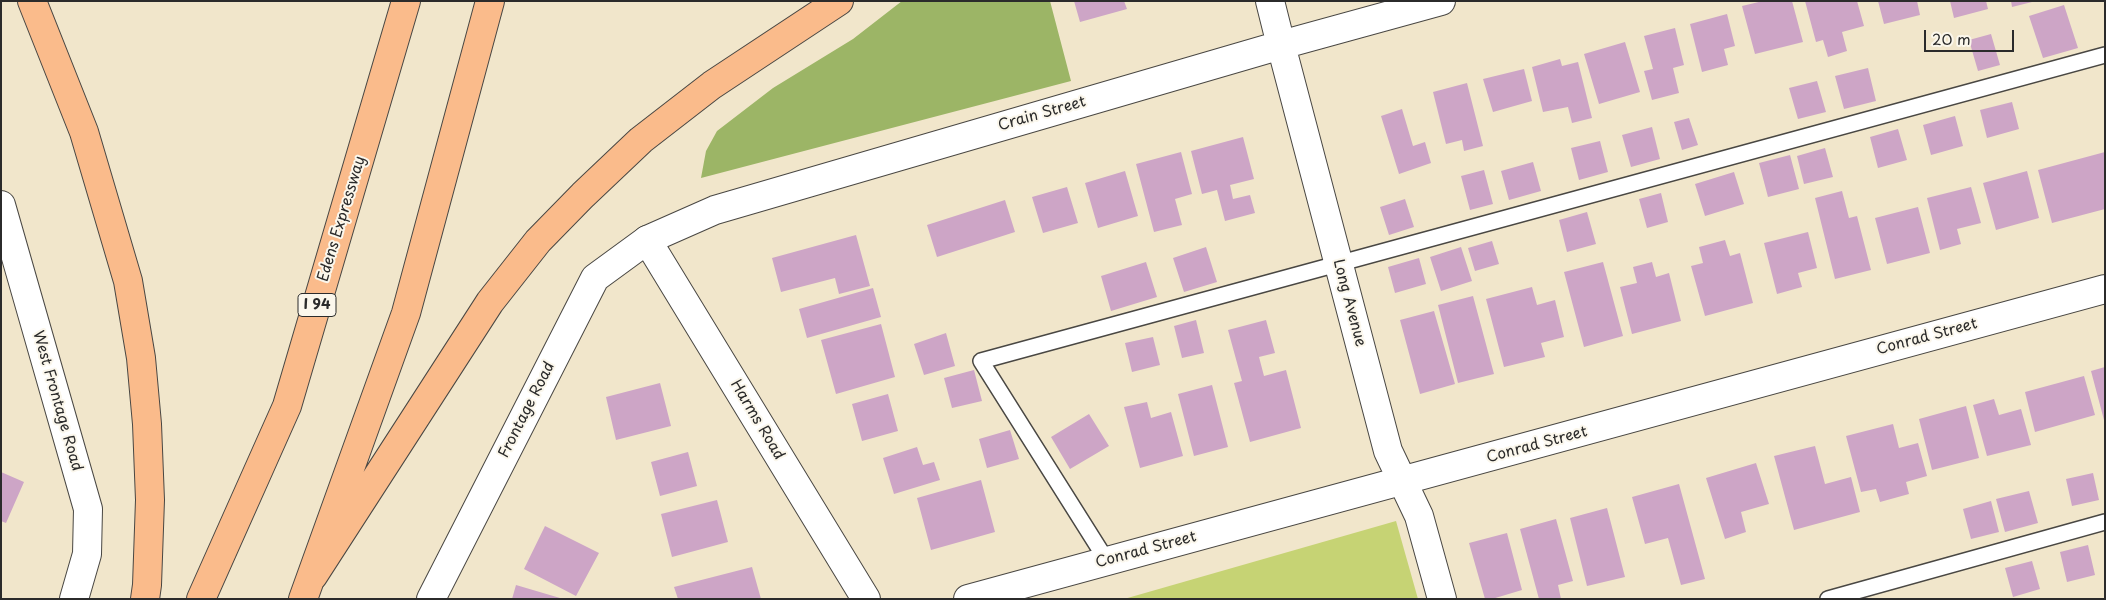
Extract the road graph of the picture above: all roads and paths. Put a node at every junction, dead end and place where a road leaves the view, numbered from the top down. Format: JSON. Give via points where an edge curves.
{"nodes":[{"id":1,"x":32,"y":1,"type":"edge"},
{"id":2,"x":406,"y":1,"type":"edge"},
{"id":3,"x":490,"y":1,"type":"edge"},
{"id":4,"x":839,"y":1,"type":"edge"},
{"id":5,"x":1270,"y":1,"type":"edge"},
{"id":6,"x":1442,"y":1,"type":"edge"},
{"id":7,"x":1281,"y":45,"type":"junction"},
{"id":8,"x":2105,"y":55,"type":"edge"},
{"id":9,"x":1,"y":205,"type":"edge"},
{"id":10,"x":647,"y":240,"type":"junction"},
{"id":11,"x":1338,"y":264,"type":"junction"},
{"id":12,"x":2105,"y":289,"type":"edge"},
{"id":13,"x":1402,"y":481,"type":"junction"},
{"id":14,"x":2105,"y":522,"type":"edge"},
{"id":15,"x":1107,"y":561,"type":"junction"},
{"id":16,"x":308,"y":588,"type":"edge"},
{"id":17,"x":74,"y":599,"type":"edge"},
{"id":18,"x":145,"y":599,"type":"edge"},
{"id":19,"x":201,"y":599,"type":"edge"},
{"id":20,"x":431,"y":599,"type":"edge"},
{"id":21,"x":866,"y":599,"type":"edge"},
{"id":22,"x":968,"y":599,"type":"edge"},
{"id":23,"x":1442,"y":599,"type":"edge"},
{"id":24,"x":1828,"y":599,"type":"edge"}],
"edges":[{"from":1,"to":18,"type":"highway","via":[[84,132],[128,281],[141,358],[147,424],[150,500]]},
{"from":2,"to":19,"type":"highway","name":"Edens Expressway","number":"I 94","via":[[287,406]]},
{"from":3,"to":16,"type":"highway","via":[[406,313]]},
{"from":4,"to":16,"type":"highway","via":[[712,85],[641,140],[538,241],[490,302]]},
{"from":5,"to":7,"type":"street","name":"Long Avenue"},
{"from":6,"to":7,"type":"street","name":"Crain Street"},
{"from":7,"to":10,"type":"street","name":"Crain Street","via":[[715,210]]},
{"from":7,"to":11,"type":"street","name":"Long Avenue"},
{"from":8,"to":11,"type":"lane"},
{"from":9,"to":17,"type":"street","name":"West Frontage Road","via":[[88,508],[87,554]]},
{"from":10,"to":20,"type":"street","name":"Frontage Road","via":[[595,278]]},
{"from":10,"to":21,"type":"street","name":"Harms Road"},
{"from":11,"to":13,"type":"street","name":"Long Avenue","via":[[1388,452]]},
{"from":11,"to":15,"type":"lane","via":[[981,361]]},
{"from":12,"to":13,"type":"street","name":"Conrad Street"},
{"from":13,"to":15,"type":"street","name":"Conrad Street"},
{"from":13,"to":23,"type":"street","name":"Long Avenue","via":[[1419,516]]},
{"from":14,"to":24,"type":"lane"},
{"from":15,"to":22,"type":"street","name":"Conrad Street"}]}
